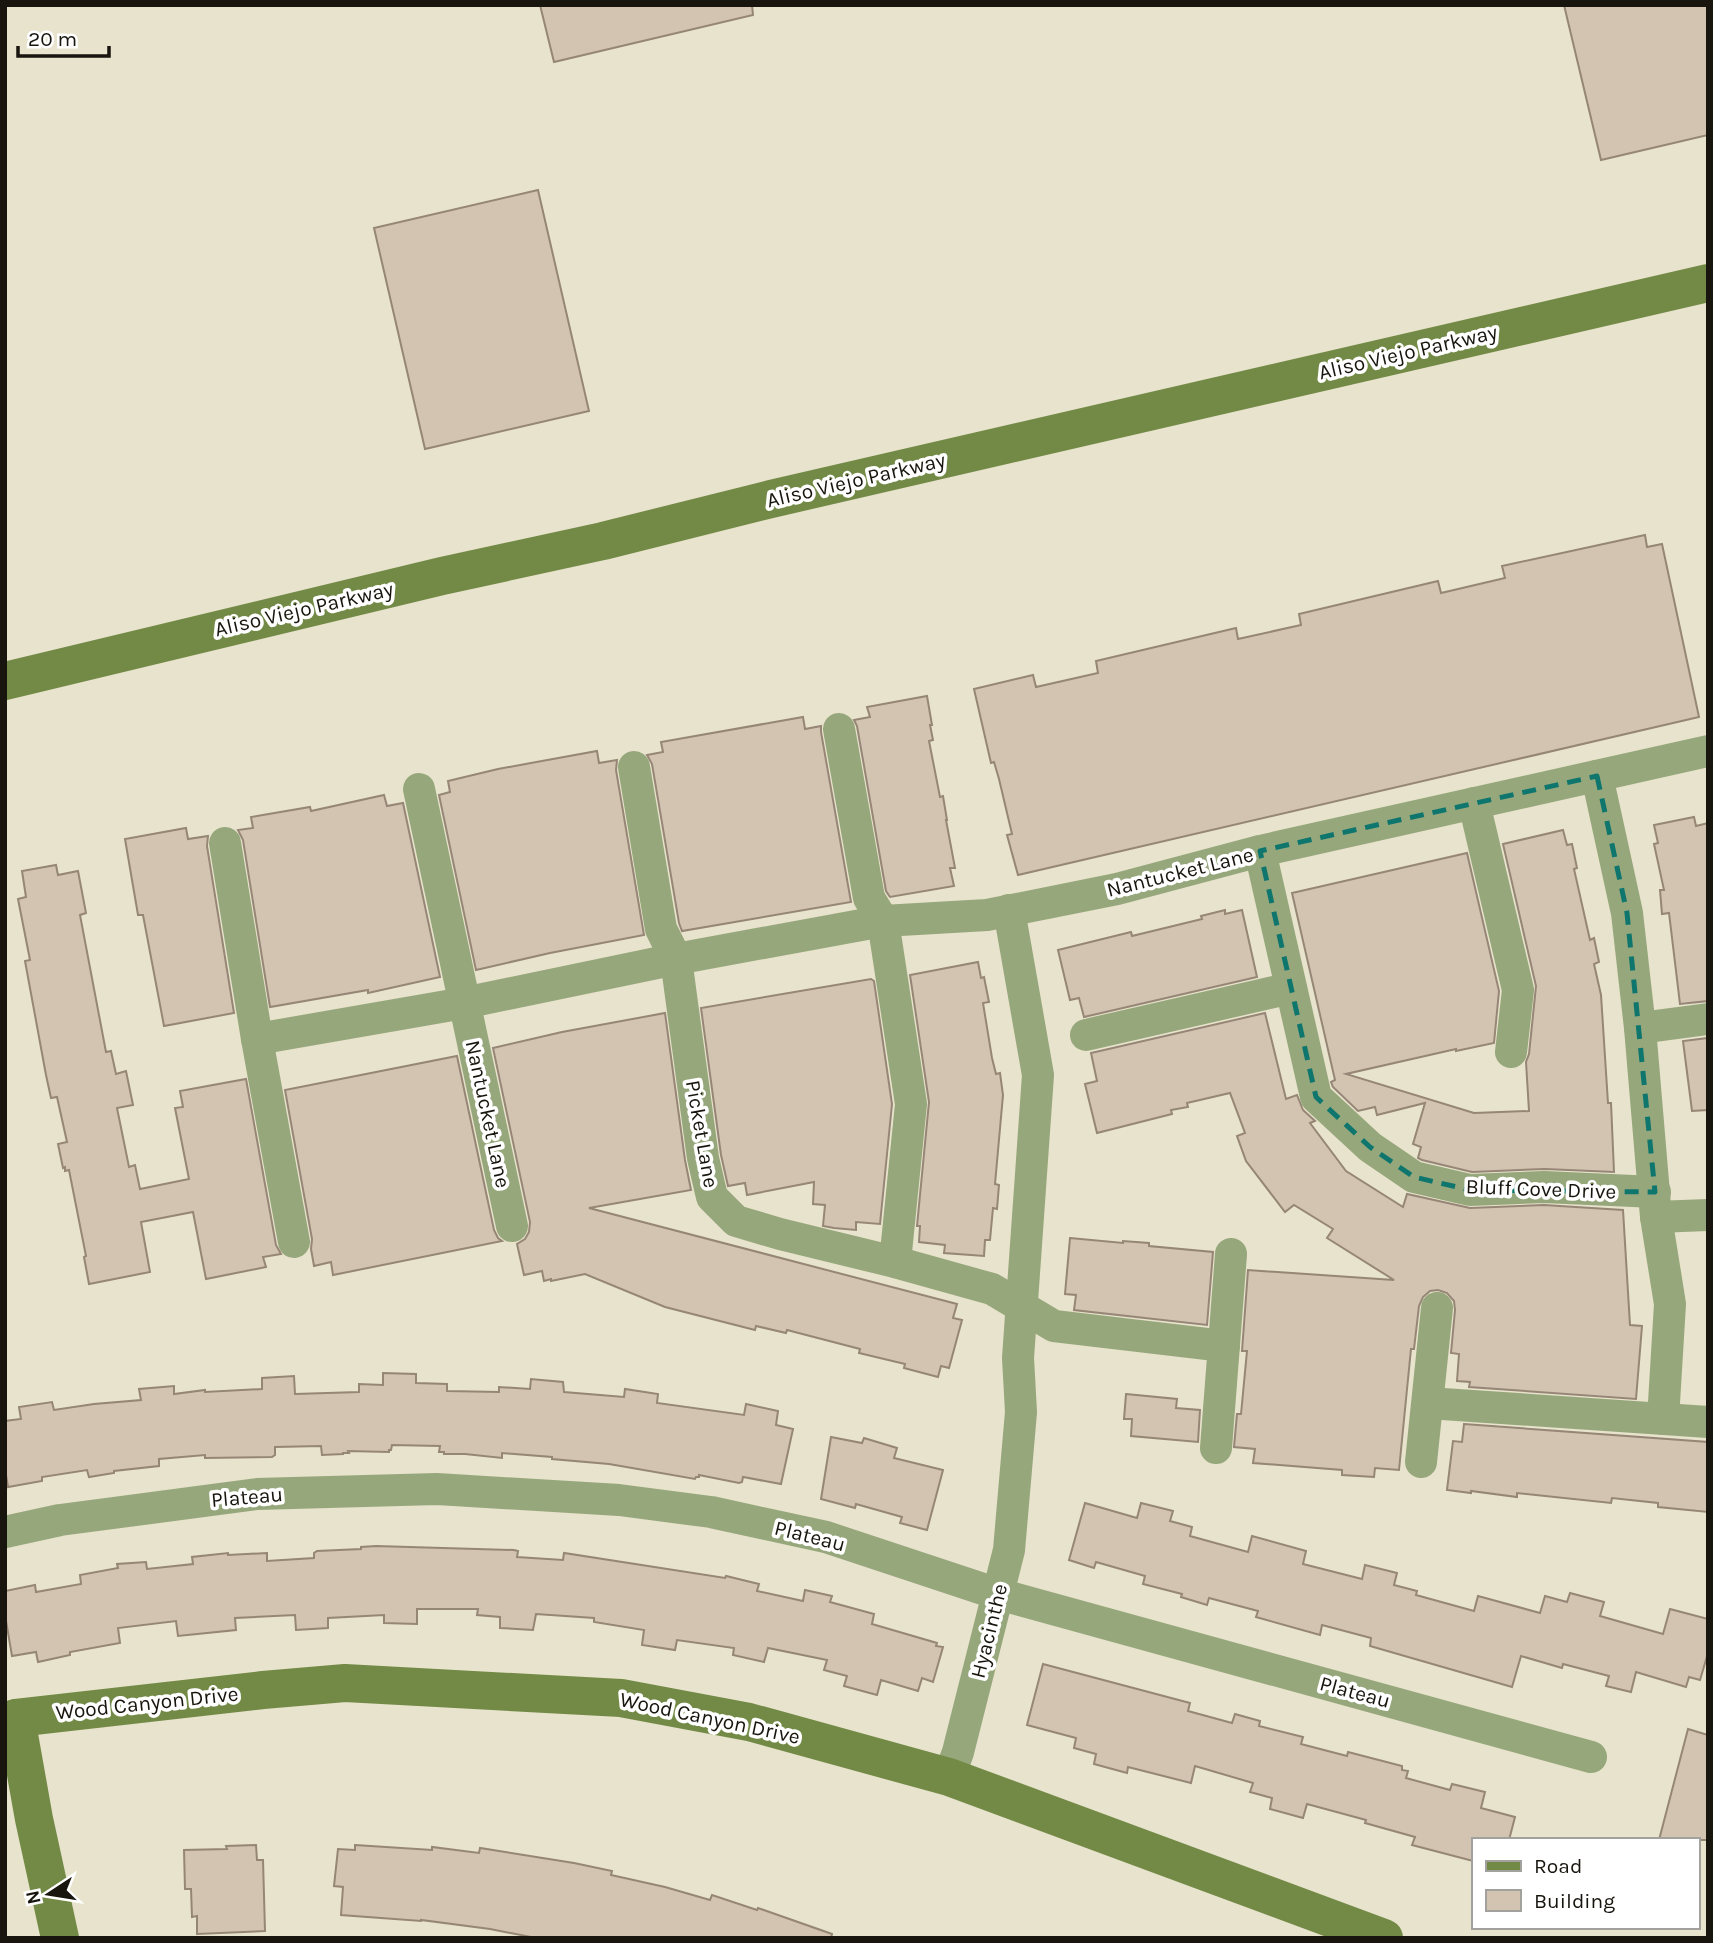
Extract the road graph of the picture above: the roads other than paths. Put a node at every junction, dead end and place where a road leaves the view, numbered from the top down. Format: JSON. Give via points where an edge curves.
{"nodes":[{"id":1,"x":1708,"y":283,"type":"edge"},
{"id":2,"x":5,"y":681,"type":"edge"},
{"id":3,"x":839,"y":729,"type":"dead end"},
{"id":4,"x":1708,"y":751,"type":"edge"},
{"id":5,"x":634,"y":767,"type":"dead end"},
{"id":6,"x":1597,"y":776,"type":"junction"},
{"id":7,"x":419,"y":789,"type":"dead end"},
{"id":8,"x":1474,"y":803,"type":"junction"},
{"id":9,"x":225,"y":843,"type":"dead end"},
{"id":10,"x":1260,"y":851,"type":"junction"},
{"id":11,"x":1009,"y":910,"type":"junction"},
{"id":12,"x":883,"y":921,"type":"junction"},
{"id":13,"x":676,"y":959,"type":"junction"},
{"id":14,"x":1291,"y":988,"type":"junction"},
{"id":15,"x":464,"y":1003,"type":"junction"},
{"id":16,"x":1708,"y":1020,"type":"edge"},
{"id":17,"x":1640,"y":1028,"type":"junction"},
{"id":18,"x":1086,"y":1035,"type":"dead end"},
{"id":19,"x":257,"y":1039,"type":"junction"},
{"id":20,"x":1511,"y":1052,"type":"dead end"},
{"id":21,"x":1656,"y":1205,"type":"junction"},
{"id":22,"x":1708,"y":1215,"type":"edge"},
{"id":23,"x":512,"y":1226,"type":"dead end"},
{"id":24,"x":294,"y":1242,"type":"dead end"},
{"id":25,"x":1231,"y":1254,"type":"dead end"},
{"id":26,"x":895,"y":1262,"type":"junction"},
{"id":27,"x":1022,"y":1307,"type":"junction"},
{"id":28,"x":1437,"y":1308,"type":"dead end"},
{"id":29,"x":1224,"y":1346,"type":"junction"},
{"id":30,"x":1428,"y":1403,"type":"junction"},
{"id":31,"x":1663,"y":1419,"type":"junction"},
{"id":32,"x":1708,"y":1422,"type":"edge"},
{"id":33,"x":1216,"y":1448,"type":"dead end"},
{"id":34,"x":1421,"y":1462,"type":"dead end"},
{"id":35,"x":5,"y":1532,"type":"edge"},
{"id":36,"x":998,"y":1594,"type":"junction"},
{"id":37,"x":11,"y":1720,"type":"edge"},
{"id":38,"x":1591,"y":1757,"type":"dead end"},
{"id":39,"x":949,"y":1777,"type":"junction"},
{"id":40,"x":60,"y":1938,"type":"edge"},
{"id":41,"x":1384,"y":1938,"type":"edge"}],
"edges":[{"from":1,"to":2,"type":"main road","name":"Aliso Viejo Parkway"},
{"from":3,"to":12,"type":"street","via":[[869,898]]},
{"from":4,"to":6,"type":"street","name":"Nantucket Lane"},
{"from":5,"to":13,"type":"street","via":[[661,929]]},
{"from":6,"to":8,"type":"street","name":"Nantucket Lane"},
{"from":6,"to":17,"type":"street","via":[[1626,913]]},
{"from":7,"to":15,"type":"street","name":"Nantucket Lane"},
{"from":8,"to":10,"type":"street","name":"Nantucket Lane"},
{"from":8,"to":20,"type":"street","via":[[1518,990]]},
{"from":9,"to":19,"type":"street"},
{"from":10,"to":11,"type":"street","name":"Nantucket Lane","via":[[1117,889]]},
{"from":10,"to":14,"type":"street","name":"Bluff Cove Drive"},
{"from":11,"to":12,"type":"street","name":"Nantucket Lane"},
{"from":11,"to":27,"type":"street","via":[[1038,1075]]},
{"from":12,"to":13,"type":"street","name":"Nantucket Lane"},
{"from":12,"to":26,"type":"street","via":[[911,1104]]},
{"from":13,"to":15,"type":"street","name":"Nantucket Lane"},
{"from":13,"to":26,"type":"street","name":"Picket Lane","via":[[712,1197],[736,1221]]},
{"from":14,"to":18,"type":"street"},
{"from":14,"to":21,"type":"street","name":"Bluff Cove Drive","via":[[1317,1097],[1370,1147],[1414,1177],[1470,1190],[1544,1187]]},
{"from":15,"to":19,"type":"street","name":"Nantucket Lane"},
{"from":15,"to":23,"type":"street","name":"Nantucket Lane"},
{"from":16,"to":17,"type":"street"},
{"from":17,"to":21,"type":"street"},
{"from":19,"to":24,"type":"street"},
{"from":21,"to":22,"type":"street","name":"Bluff Cove Drive"},
{"from":21,"to":31,"type":"street","via":[[1670,1304]]},
{"from":25,"to":29,"type":"street"},
{"from":26,"to":27,"type":"street","name":"Picket Lane","via":[[992,1289]]},
{"from":27,"to":29,"type":"street","name":"Picket Lane","via":[[1054,1326]]},
{"from":27,"to":36,"type":"street","name":"Hyacinthe","via":[[1015,1483],[1009,1550]]},
{"from":28,"to":30,"type":"street"},
{"from":29,"to":33,"type":"street"},
{"from":30,"to":31,"type":"street"},
{"from":30,"to":34,"type":"street"},
{"from":31,"to":32,"type":"street"},
{"from":35,"to":36,"type":"street","name":"Plateau","via":[[60,1520],[257,1494],[437,1489],[619,1500],[826,1537]]},
{"from":36,"to":38,"type":"street","name":"Plateau"},
{"from":36,"to":39,"type":"street","name":"Hyacinthe"},
{"from":37,"to":39,"type":"main road","name":"Wood Canyon Drive","via":[[345,1683],[607,1697],[749,1723]]},
{"from":37,"to":40,"type":"main road"},
{"from":39,"to":41,"type":"main road","name":"Wood Canyon Drive"}]}
